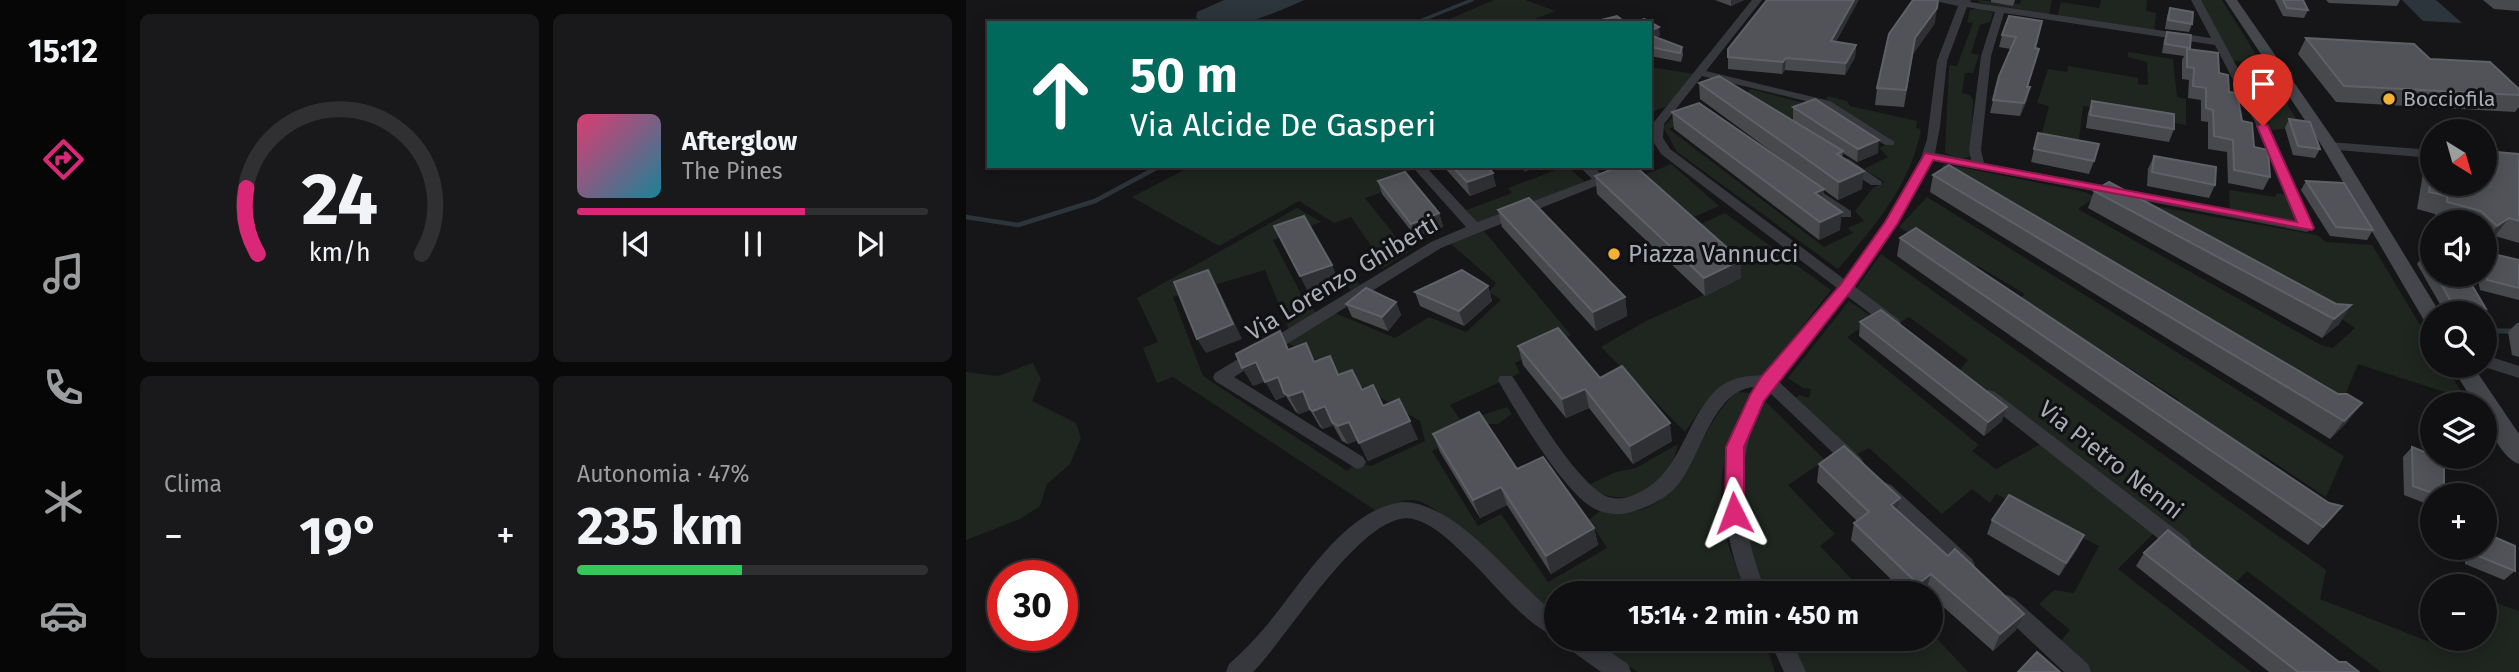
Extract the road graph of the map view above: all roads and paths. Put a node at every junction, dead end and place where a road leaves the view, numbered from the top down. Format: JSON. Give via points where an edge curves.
{"nodes":[{"id":1,"x":1757,"y":0,"type":"edge"},
{"id":2,"x":1936,"y":0,"type":"edge"},
{"id":3,"x":2196,"y":0,"type":"edge"},
{"id":4,"x":2231,"y":0,"type":"edge"},
{"id":5,"x":1965,"y":2,"type":"edge"},
{"id":6,"x":2001,"y":9,"type":"junction"},
{"id":7,"x":2218,"y":42,"type":"junction"},
{"id":8,"x":1702,"y":73,"type":"junction"},
{"id":9,"x":1747,"y":84,"type":"junction"},
{"id":10,"x":1748,"y":100,"type":"edge"},
{"id":11,"x":1889,"y":142,"type":"dead end"},
{"id":12,"x":2330,"y":146,"type":"junction"},
{"id":13,"x":2420,"y":153,"type":"edge"},
{"id":14,"x":1831,"y":154,"type":"edge"},
{"id":15,"x":1670,"y":155,"type":"junction"},
{"id":16,"x":1927,"y":159,"type":"junction"},
{"id":17,"x":1652,"y":161,"type":"edge"},
{"id":18,"x":1978,"y":164,"type":"junction"},
{"id":19,"x":1420,"y":168,"type":"edge"},
{"id":20,"x":1587,"y":168,"type":"edge"},
{"id":21,"x":1635,"y":168,"type":"edge"},
{"id":22,"x":1790,"y":174,"type":"edge"},
{"id":23,"x":1952,"y":178,"type":"edge"},
{"id":24,"x":1601,"y":181,"type":"junction"},
{"id":25,"x":1876,"y":182,"type":"dead end"},
{"id":26,"x":2093,"y":186,"type":"junction"},
{"id":27,"x":1846,"y":214,"type":"dead end"},
{"id":28,"x":2144,"y":214,"type":"edge"},
{"id":29,"x":1892,"y":223,"type":"junction"},
{"id":30,"x":1475,"y":228,"type":"junction"},
{"id":31,"x":1910,"y":235,"type":"edge"},
{"id":32,"x":1846,"y":287,"type":"junction"},
{"id":33,"x":2422,"y":301,"type":"edge"},
{"id":34,"x":1906,"y":333,"type":"edge"},
{"id":35,"x":2497,"y":365,"type":"edge"},
{"id":36,"x":2519,"y":372,"type":"edge"},
{"id":37,"x":2470,"y":378,"type":"edge"},
{"id":38,"x":1506,"y":380,"type":"dead end"},
{"id":39,"x":1767,"y":381,"type":"junction"},
{"id":40,"x":1978,"y":387,"type":"edge"},
{"id":41,"x":2519,"y":454,"type":"edge"},
{"id":42,"x":1357,"y":462,"type":"edge"},
{"id":43,"x":2191,"y":552,"type":"edge"},
{"id":44,"x":1754,"y":581,"type":"edge"},
{"id":45,"x":1544,"y":619,"type":"edge"},
{"id":46,"x":1590,"y":651,"type":"edge"},
{"id":47,"x":1785,"y":651,"type":"edge"},
{"id":48,"x":1237,"y":672,"type":"edge"},
{"id":49,"x":1620,"y":672,"type":"edge"},
{"id":50,"x":1795,"y":672,"type":"edge"},
{"id":51,"x":2080,"y":672,"type":"edge"}],
"edges":[{"from":1,"to":8,"type":"street"},
{"from":2,"to":5,"type":"street"},
{"from":3,"to":7,"type":"street"},
{"from":4,"to":12,"type":"main road"},
{"from":5,"to":6,"type":"street"},
{"from":5,"to":16,"type":"street","via":[[1940,67]]},
{"from":6,"to":7,"type":"street","via":[[2053,12]]},
{"from":6,"to":18,"type":"street","via":[[1986,56],[1975,150]]},
{"from":7,"to":26,"type":"street","via":[[2265,130],[2307,228]]},
{"from":8,"to":9,"type":"street"},
{"from":8,"to":15,"type":"street","via":[[1678,109],[1658,124],[1657,138]]},
{"from":9,"to":10,"type":"street","via":[[1740,94]]},
{"from":9,"to":11,"type":"street","via":[[1826,103]]},
{"from":12,"to":13,"type":"street"},
{"from":12,"to":33,"type":"main road"},
{"from":14,"to":25,"type":"street"},
{"from":15,"to":17,"type":"street"},
{"from":15,"to":32,"type":"street"},
{"from":16,"to":18,"type":"street"},
{"from":16,"to":23,"type":"street"},
{"from":16,"to":29,"type":"street"},
{"from":18,"to":26,"type":"street"},
{"from":19,"to":30,"type":"street"},
{"from":20,"to":24,"type":"street"},
{"from":21,"to":24,"type":"street","name":"Via Lorenzo Ghiberti"},
{"from":22,"to":27,"type":"street"},
{"from":24,"to":30,"type":"street","name":"Via Lorenzo Ghiberti"},
{"from":26,"to":28,"type":"street"},
{"from":29,"to":31,"type":"street"},
{"from":29,"to":32,"type":"street"},
{"from":30,"to":42,"type":"street","name":"Via Lorenzo Ghiberti","via":[[1436,245],[1221,377]]},
{"from":32,"to":34,"type":"street"},
{"from":32,"to":39,"type":"street"},
{"from":35,"to":36,"type":"street"},
{"from":37,"to":41,"type":"main road"},
{"from":38,"to":39,"type":"street","via":[[1583,488],[1599,503],[1624,507],[1652,499],[1681,469],[1718,399],[1738,383]]},
{"from":39,"to":44,"type":"street","via":[[1745,419],[1732,469],[1734,513]]},
{"from":39,"to":51,"type":"street"},
{"from":40,"to":43,"type":"street","name":"Via Pietro Nenni"},
{"from":45,"to":48,"type":"street","via":[[1456,535],[1413,509],[1392,511],[1346,545]]},
{"from":46,"to":49,"type":"street"},
{"from":47,"to":50,"type":"street"}]}
